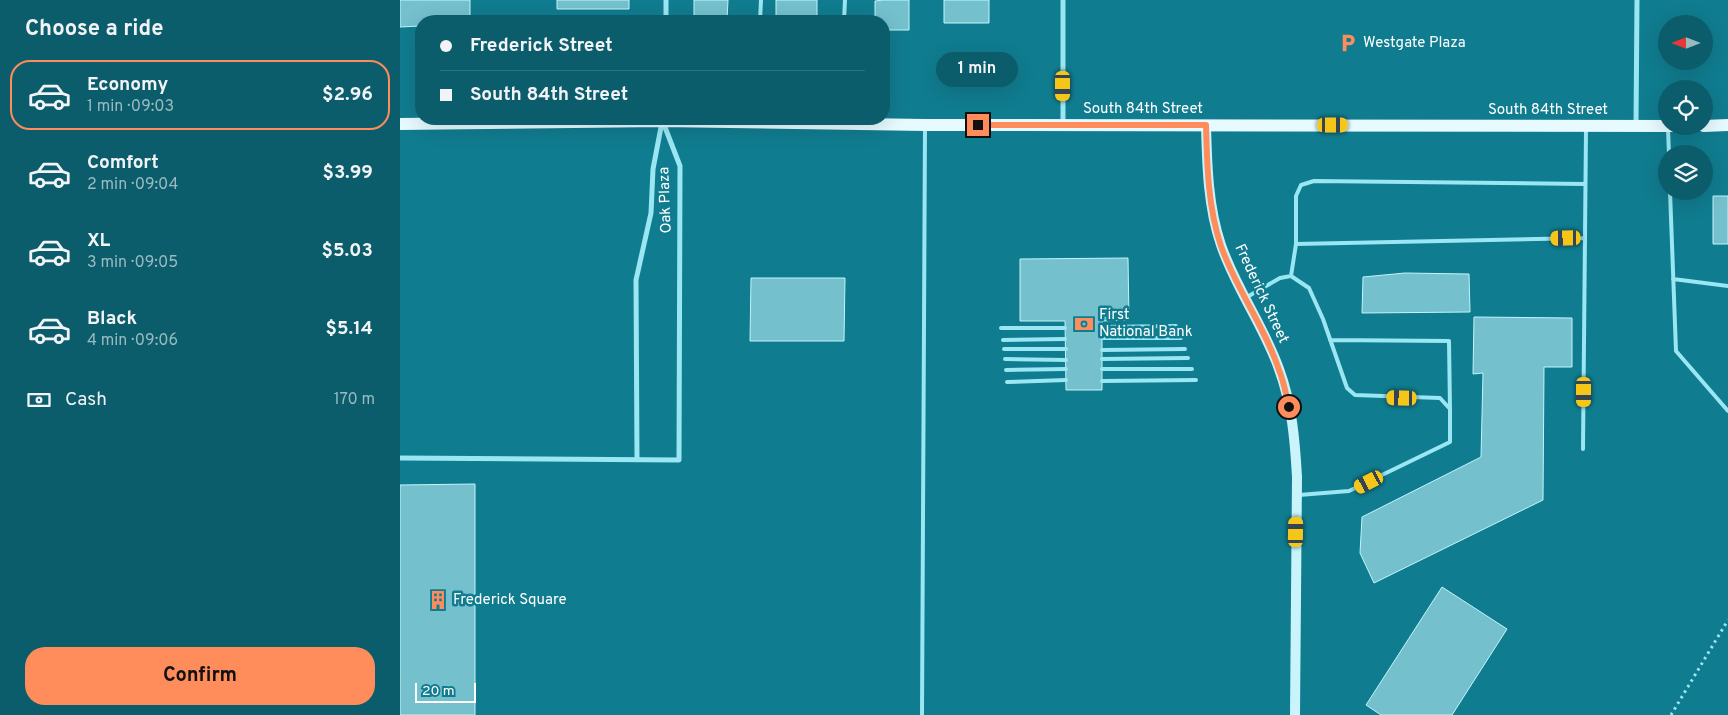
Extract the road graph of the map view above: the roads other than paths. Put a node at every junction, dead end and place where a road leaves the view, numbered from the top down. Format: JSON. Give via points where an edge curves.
{"nodes":[{"id":1,"x":666,"y":0,"type":"edge"},
{"id":2,"x":760,"y":0,"type":"edge"},
{"id":3,"x":845,"y":0,"type":"edge"},
{"id":4,"x":1063,"y":0,"type":"edge"},
{"id":5,"x":1637,"y":0,"type":"edge"},
{"id":6,"x":666,"y":15,"type":"edge"},
{"id":7,"x":760,"y":15,"type":"edge"},
{"id":8,"x":844,"y":15,"type":"edge"},
{"id":9,"x":890,"y":123,"type":"edge"},
{"id":10,"x":400,"y":124,"type":"edge"},
{"id":11,"x":415,"y":124,"type":"edge"},
{"id":12,"x":661,"y":125,"type":"edge"},
{"id":13,"x":664,"y":125,"type":"edge"},
{"id":14,"x":925,"y":125,"type":"junction"},
{"id":15,"x":1063,"y":125,"type":"junction"},
{"id":16,"x":1206,"y":125,"type":"junction"},
{"id":17,"x":1728,"y":125,"type":"edge"},
{"id":18,"x":1658,"y":126,"type":"edge"},
{"id":19,"x":1713,"y":126,"type":"edge"},
{"id":20,"x":1586,"y":127,"type":"junction"},
{"id":21,"x":1636,"y":127,"type":"junction"},
{"id":22,"x":1585,"y":184,"type":"junction"},
{"id":23,"x":1670,"y":200,"type":"edge"},
{"id":24,"x":1585,"y":238,"type":"junction"},
{"id":25,"x":1296,"y":244,"type":"junction"},
{"id":26,"x":1291,"y":276,"type":"junction"},
{"id":27,"x":1673,"y":279,"type":"junction"},
{"id":28,"x":1728,"y":286,"type":"edge"},
{"id":29,"x":1245,"y":298,"type":"junction"},
{"id":30,"x":1176,"y":326,"type":"dead end"},
{"id":31,"x":1102,"y":327,"type":"dead end"},
{"id":32,"x":1001,"y":328,"type":"dead end"},
{"id":33,"x":1065,"y":328,"type":"dead end"},
{"id":34,"x":1102,"y":338,"type":"dead end"},
{"id":35,"x":1181,"y":338,"type":"dead end"},
{"id":36,"x":1065,"y":339,"type":"dead end"},
{"id":37,"x":1002,"y":340,"type":"dead end"},
{"id":38,"x":1330,"y":340,"type":"junction"},
{"id":39,"x":1004,"y":349,"type":"dead end"},
{"id":40,"x":1066,"y":349,"type":"dead end"},
{"id":41,"x":1185,"y":349,"type":"dead end"},
{"id":42,"x":1102,"y":350,"type":"dead end"},
{"id":43,"x":1188,"y":358,"type":"dead end"},
{"id":44,"x":1005,"y":359,"type":"dead end"},
{"id":45,"x":1102,"y":359,"type":"dead end"},
{"id":46,"x":1066,"y":360,"type":"dead end"},
{"id":47,"x":1066,"y":369,"type":"dead end"},
{"id":48,"x":1102,"y":369,"type":"dead end"},
{"id":49,"x":1192,"y":369,"type":"dead end"},
{"id":50,"x":1006,"y":370,"type":"dead end"},
{"id":51,"x":1066,"y":380,"type":"dead end"},
{"id":52,"x":1196,"y":380,"type":"dead end"},
{"id":53,"x":1102,"y":381,"type":"dead end"},
{"id":54,"x":1007,"y":382,"type":"dead end"},
{"id":55,"x":1450,"y":409,"type":"junction"},
{"id":56,"x":1728,"y":411,"type":"edge"},
{"id":57,"x":1583,"y":449,"type":"dead end"},
{"id":58,"x":400,"y":458,"type":"edge"},
{"id":59,"x":637,"y":459,"type":"junction"},
{"id":60,"x":1297,"y":495,"type":"junction"},
{"id":61,"x":922,"y":715,"type":"edge"},
{"id":62,"x":1295,"y":715,"type":"edge"}],
"edges":[{"from":1,"to":6,"type":"street"},
{"from":2,"to":7,"type":"lane"},
{"from":3,"to":8,"type":"lane"},
{"from":4,"to":15,"type":"street"},
{"from":5,"to":21,"type":"street"},
{"from":9,"to":14,"type":"main road","name":"South 84th Street"},
{"from":10,"to":11,"type":"main road","name":"South 84th Street"},
{"from":12,"to":59,"type":"street","name":"Oak Plaza","via":[[653,169],[651,213],[636,280]]},
{"from":13,"to":59,"type":"street","name":"Oak Plaza","via":[[680,166],[679,460]]},
{"from":14,"to":15,"type":"main road","name":"South 84th Street"},
{"from":14,"to":61,"type":"lane"},
{"from":15,"to":16,"type":"main road","name":"South 84th Street"},
{"from":16,"to":20,"type":"main road","name":"South 84th Street"},
{"from":16,"to":29,"type":"main road","name":"Frederick Street","via":[[1214,214],[1221,244]]},
{"from":17,"to":19,"type":"main road"},
{"from":18,"to":21,"type":"main road","name":"South 84th Street"},
{"from":20,"to":21,"type":"main road","name":"South 84th Street"},
{"from":20,"to":22,"type":"lane"},
{"from":22,"to":24,"type":"lane"},
{"from":22,"to":25,"type":"lane","via":[[1314,181],[1301,185],[1296,196]]},
{"from":23,"to":27,"type":"lane"},
{"from":24,"to":25,"type":"lane"},
{"from":24,"to":57,"type":"lane"},
{"from":25,"to":26,"type":"lane"},
{"from":26,"to":29,"type":"lane","via":[[1280,278]]},
{"from":26,"to":38,"type":"lane","via":[[1309,288]]},
{"from":27,"to":28,"type":"lane"},
{"from":27,"to":56,"type":"lane","via":[[1676,351]]},
{"from":29,"to":60,"type":"main road","name":"Frederick Street","via":[[1279,370],[1289,407],[1296,445]]},
{"from":30,"to":31,"type":"lane"},
{"from":32,"to":33,"type":"lane"},
{"from":34,"to":35,"type":"lane"},
{"from":36,"to":37,"type":"lane"},
{"from":38,"to":55,"type":"lane","via":[[1348,388],[1355,395],[1440,398]]},
{"from":38,"to":55,"type":"lane","via":[[1449,341]]},
{"from":39,"to":40,"type":"lane"},
{"from":41,"to":42,"type":"lane"},
{"from":43,"to":45,"type":"lane"},
{"from":44,"to":46,"type":"lane"},
{"from":47,"to":50,"type":"lane"},
{"from":48,"to":49,"type":"lane"},
{"from":51,"to":54,"type":"lane"},
{"from":52,"to":53,"type":"lane"},
{"from":55,"to":60,"type":"lane","via":[[1450,442],[1350,491]]},
{"from":58,"to":59,"type":"street","name":"Oak Plaza"},
{"from":60,"to":62,"type":"main road","name":"Frederick Street"}]}
